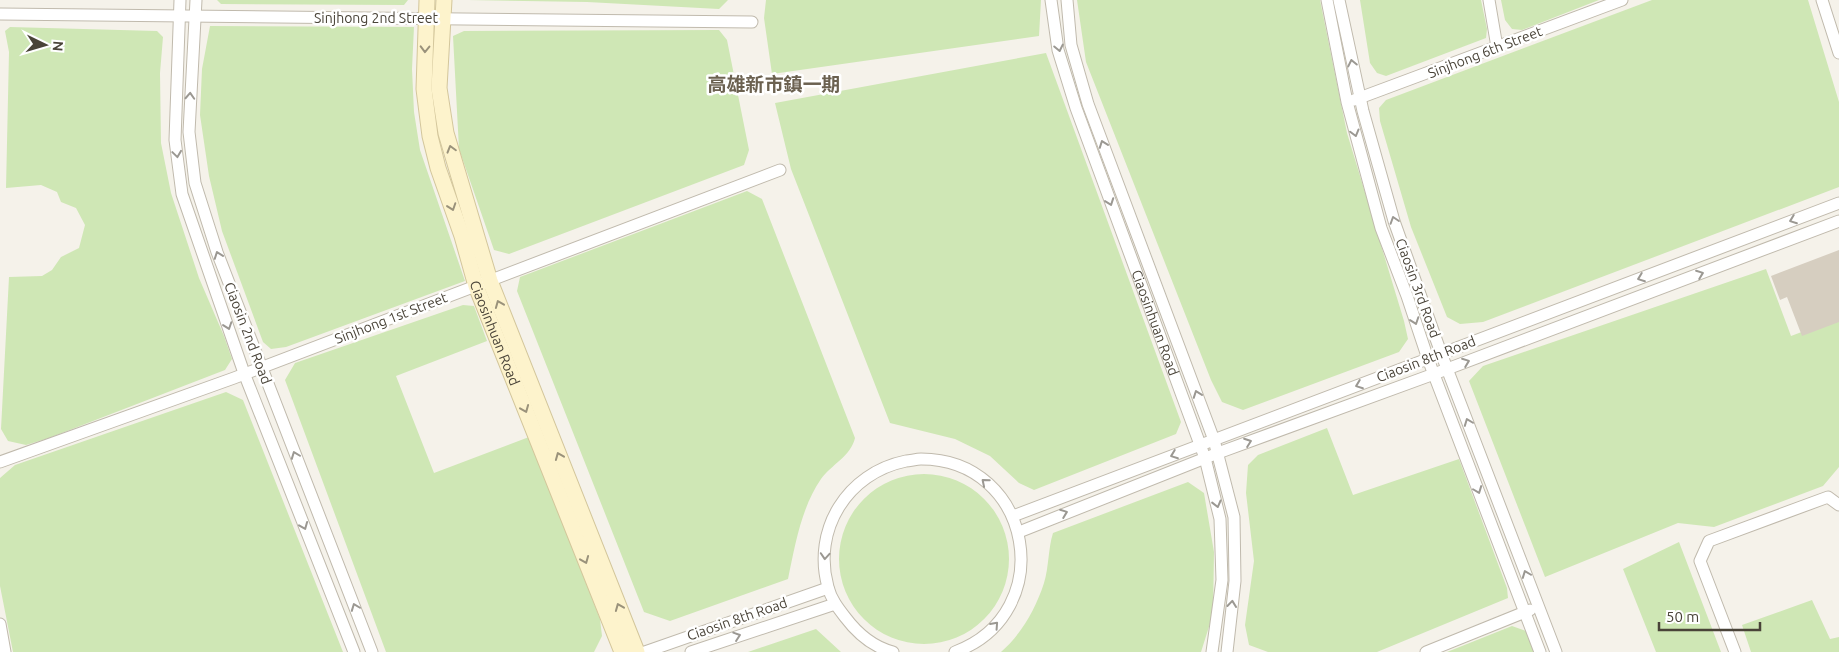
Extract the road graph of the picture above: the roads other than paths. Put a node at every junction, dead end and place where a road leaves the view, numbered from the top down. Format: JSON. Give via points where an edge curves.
{"nodes":[{"id":1,"x":180,"y":0,"type":"edge"},
{"id":2,"x":196,"y":0,"type":"edge"},
{"id":3,"x":427,"y":0,"type":"edge"},
{"id":4,"x":444,"y":0,"type":"edge"},
{"id":5,"x":1051,"y":0,"type":"edge"},
{"id":6,"x":1067,"y":0,"type":"edge"},
{"id":7,"x":1327,"y":0,"type":"edge"},
{"id":8,"x":1339,"y":0,"type":"edge"},
{"id":9,"x":1489,"y":0,"type":"edge"},
{"id":10,"x":1622,"y":0,"type":"edge"},
{"id":11,"x":1822,"y":0,"type":"edge"},
{"id":12,"x":0,"y":14,"type":"edge"},
{"id":13,"x":195,"y":15,"type":"junction"},
{"id":14,"x":178,"y":16,"type":"junction"},
{"id":15,"x":426,"y":18,"type":"junction"},
{"id":16,"x":442,"y":19,"type":"junction"},
{"id":17,"x":752,"y":22,"type":"dead end"},
{"id":18,"x":1498,"y":47,"type":"junction"},
{"id":19,"x":1839,"y":53,"type":"edge"},
{"id":20,"x":1360,"y":98,"type":"junction"},
{"id":21,"x":1347,"y":102,"type":"junction"},
{"id":22,"x":780,"y":170,"type":"dead end"},
{"id":23,"x":1839,"y":203,"type":"edge"},
{"id":24,"x":1839,"y":221,"type":"edge"},
{"id":25,"x":483,"y":283,"type":"junction"},
{"id":26,"x":1441,"y":353,"type":"junction"},
{"id":27,"x":1428,"y":359,"type":"junction"},
{"id":28,"x":261,"y":367,"type":"junction"},
{"id":29,"x":1447,"y":369,"type":"junction"},
{"id":30,"x":244,"y":373,"type":"junction"},
{"id":31,"x":1434,"y":374,"type":"junction"},
{"id":32,"x":1214,"y":440,"type":"junction"},
{"id":33,"x":1200,"y":445,"type":"junction"},
{"id":34,"x":1218,"y":453,"type":"junction"},
{"id":35,"x":1205,"y":458,"type":"junction"},
{"id":36,"x":0,"y":462,"type":"edge"},
{"id":37,"x":1839,"y":505,"type":"edge"},
{"id":38,"x":1013,"y":516,"type":"junction"},
{"id":39,"x":1019,"y":532,"type":"junction"},
{"id":40,"x":828,"y":588,"type":"junction"},
{"id":41,"x":835,"y":604,"type":"junction"},
{"id":42,"x":1539,"y":607,"type":"junction"},
{"id":43,"x":1524,"y":613,"type":"junction"},
{"id":44,"x":0,"y":624,"type":"edge"},
{"id":45,"x":969,"y":650,"type":"edge"},
{"id":46,"x":1214,"y":651,"type":"edge"},
{"id":47,"x":5,"y":652,"type":"edge"},
{"id":48,"x":354,"y":652,"type":"edge"},
{"id":49,"x":372,"y":652,"type":"edge"},
{"id":50,"x":622,"y":652,"type":"edge"},
{"id":51,"x":637,"y":652,"type":"edge"},
{"id":52,"x":645,"y":652,"type":"edge"},
{"id":53,"x":691,"y":652,"type":"edge"},
{"id":54,"x":893,"y":652,"type":"edge"},
{"id":55,"x":955,"y":652,"type":"edge"},
{"id":56,"x":1227,"y":652,"type":"edge"},
{"id":57,"x":1426,"y":652,"type":"edge"},
{"id":58,"x":1540,"y":652,"type":"edge"},
{"id":59,"x":1556,"y":652,"type":"edge"},
{"id":60,"x":1735,"y":652,"type":"edge"}],
"edges":[{"from":1,"to":14,"type":"street","name":"Ciaosin 2nd Road"},
{"from":2,"to":13,"type":"street","name":"Ciaosin 2nd Road"},
{"from":3,"to":15,"type":"street","name":"Ciaosinhuan Road"},
{"from":4,"to":16,"type":"street","name":"Ciaosinhuan Road"},
{"from":5,"to":33,"type":"street","name":"Ciaosinhuan Road","one_way":true,"via":[[1058,50],[1076,108]]},
{"from":32,"to":6,"type":"street","name":"Ciaosinhuan Road","one_way":true,"via":[[1088,104],[1071,45]]},
{"from":7,"to":21,"type":"street","name":"Ciaosin 3rd Road"},
{"from":20,"to":8,"type":"street","name":"Ciaosin 3rd Road","one_way":true},
{"from":9,"to":18,"type":"street"},
{"from":10,"to":18,"type":"street","name":"Sinjhong 6th Street"},
{"from":11,"to":19,"type":"street"},
{"from":12,"to":14,"type":"street","name":"Sinjhong 2nd Street"},
{"from":13,"to":14,"type":"street","name":"Sinjhong 2nd Street"},
{"from":13,"to":15,"type":"street","name":"Sinjhong 2nd Street"},
{"from":28,"to":13,"type":"street","name":"Ciaosin 2nd Road","one_way":true,"via":[[216,252],[195,183],[188,132]]},
{"from":14,"to":30,"type":"street","name":"Ciaosin 2nd Road","one_way":true,"via":[[175,140],[182,194]]},
{"from":15,"to":16,"type":"street","name":"Sinjhong 2nd Street"},
{"from":15,"to":25,"type":"street","name":"Ciaosinhuan Road","one_way":true,"via":[[424,89],[430,136],[462,236]]},
{"from":16,"to":17,"type":"street","name":"Sinjhong 2nd Street"},
{"from":25,"to":16,"type":"street","name":"Ciaosinhuan Road","one_way":true,"via":[[446,133],[439,88]]},
{"from":18,"to":20,"type":"street","name":"Sinjhong 6th Street"},
{"from":20,"to":21,"type":"street","name":"Sinjhong 6th Street"},
{"from":26,"to":20,"type":"street","name":"Ciaosin 3rd Road","one_way":true,"via":[[1394,221]]},
{"from":21,"to":27,"type":"street","name":"Ciaosin 3rd Road","one_way":true,"via":[[1381,228]]},
{"from":22,"to":25,"type":"street","name":"Sinjhong 1st Street"},
{"from":23,"to":26,"type":"street","name":"Ciaosin 8th Road","one_way":true},
{"from":29,"to":24,"type":"street","name":"Ciaosin 8th Road","one_way":true},
{"from":25,"to":28,"type":"street","name":"Sinjhong 1st Street"},
{"from":25,"to":50,"type":"street","name":"Ciaosinhuan Road","one_way":true},
{"from":51,"to":25,"type":"street","name":"Ciaosinhuan Road","one_way":true},
{"from":26,"to":27,"type":"street","name":"Ciaosin 8th Road"},
{"from":26,"to":29,"type":"street","name":"Ciaosin 3rd Road"},
{"from":27,"to":31,"type":"street","name":"Ciaosin 3rd Road"},
{"from":27,"to":32,"type":"street","name":"Ciaosin 8th Road","one_way":true},
{"from":28,"to":30,"type":"street","name":"Sinjhong 1st Street"},
{"from":49,"to":28,"type":"street","name":"Ciaosin 2nd Road","one_way":true},
{"from":29,"to":31,"type":"street","name":"Ciaosin 8th Road"},
{"from":42,"to":29,"type":"street","name":"Ciaosin 3rd Road","one_way":true},
{"from":30,"to":36,"type":"street","name":"Sinjhong 1st Street"},
{"from":30,"to":48,"type":"street","name":"Ciaosin 2nd Road","one_way":true},
{"from":34,"to":31,"type":"street","name":"Ciaosin 8th Road","one_way":true},
{"from":31,"to":43,"type":"street","name":"Ciaosin 3rd Road","one_way":true},
{"from":32,"to":33,"type":"street","name":"Ciaosin 8th Road"},
{"from":32,"to":34,"type":"street","name":"Ciaosinhuan Road"},
{"from":33,"to":35,"type":"street","name":"Ciaosinhuan Road"},
{"from":33,"to":38,"type":"street","name":"Ciaosin 8th Road","one_way":true},
{"from":34,"to":35,"type":"street","name":"Ciaosin 8th Road"},
{"from":56,"to":34,"type":"street","name":"Ciaosinhuan Road","one_way":true,"via":[[1235,582],[1234,518]]},
{"from":39,"to":35,"type":"street","name":"Ciaosin 8th Road","one_way":true},
{"from":35,"to":46,"type":"street","name":"Ciaosinhuan Road","one_way":true,"via":[[1220,519],[1222,580]]},
{"from":37,"to":60,"type":"street","via":[[1828,497],[1709,541],[1700,561]]},
{"from":38,"to":39,"type":"street"},
{"from":38,"to":40,"type":"street","one_way":true,"via":[[997,492],[975,473],[948,462],[920,459],[891,464],[854,487],[837,510],[827,536],[824,564]]},
{"from":45,"to":39,"type":"street","one_way":true,"via":[[995,627],[1014,598],[1022,565]]},
{"from":40,"to":41,"type":"street"},
{"from":40,"to":52,"type":"street","name":"Ciaosin 8th Road"},
{"from":53,"to":41,"type":"street","name":"Ciaosin 8th Road","one_way":true},
{"from":41,"to":54,"type":"street","via":[[856,631],[883,650]]},
{"from":42,"to":43,"type":"street"},
{"from":42,"to":59,"type":"street","name":"Ciaosin 3rd Road"},
{"from":43,"to":57,"type":"street"},
{"from":43,"to":58,"type":"street","name":"Ciaosin 3rd Road"},
{"from":44,"to":47,"type":"street"},
{"from":45,"to":55,"type":"street"}]}
